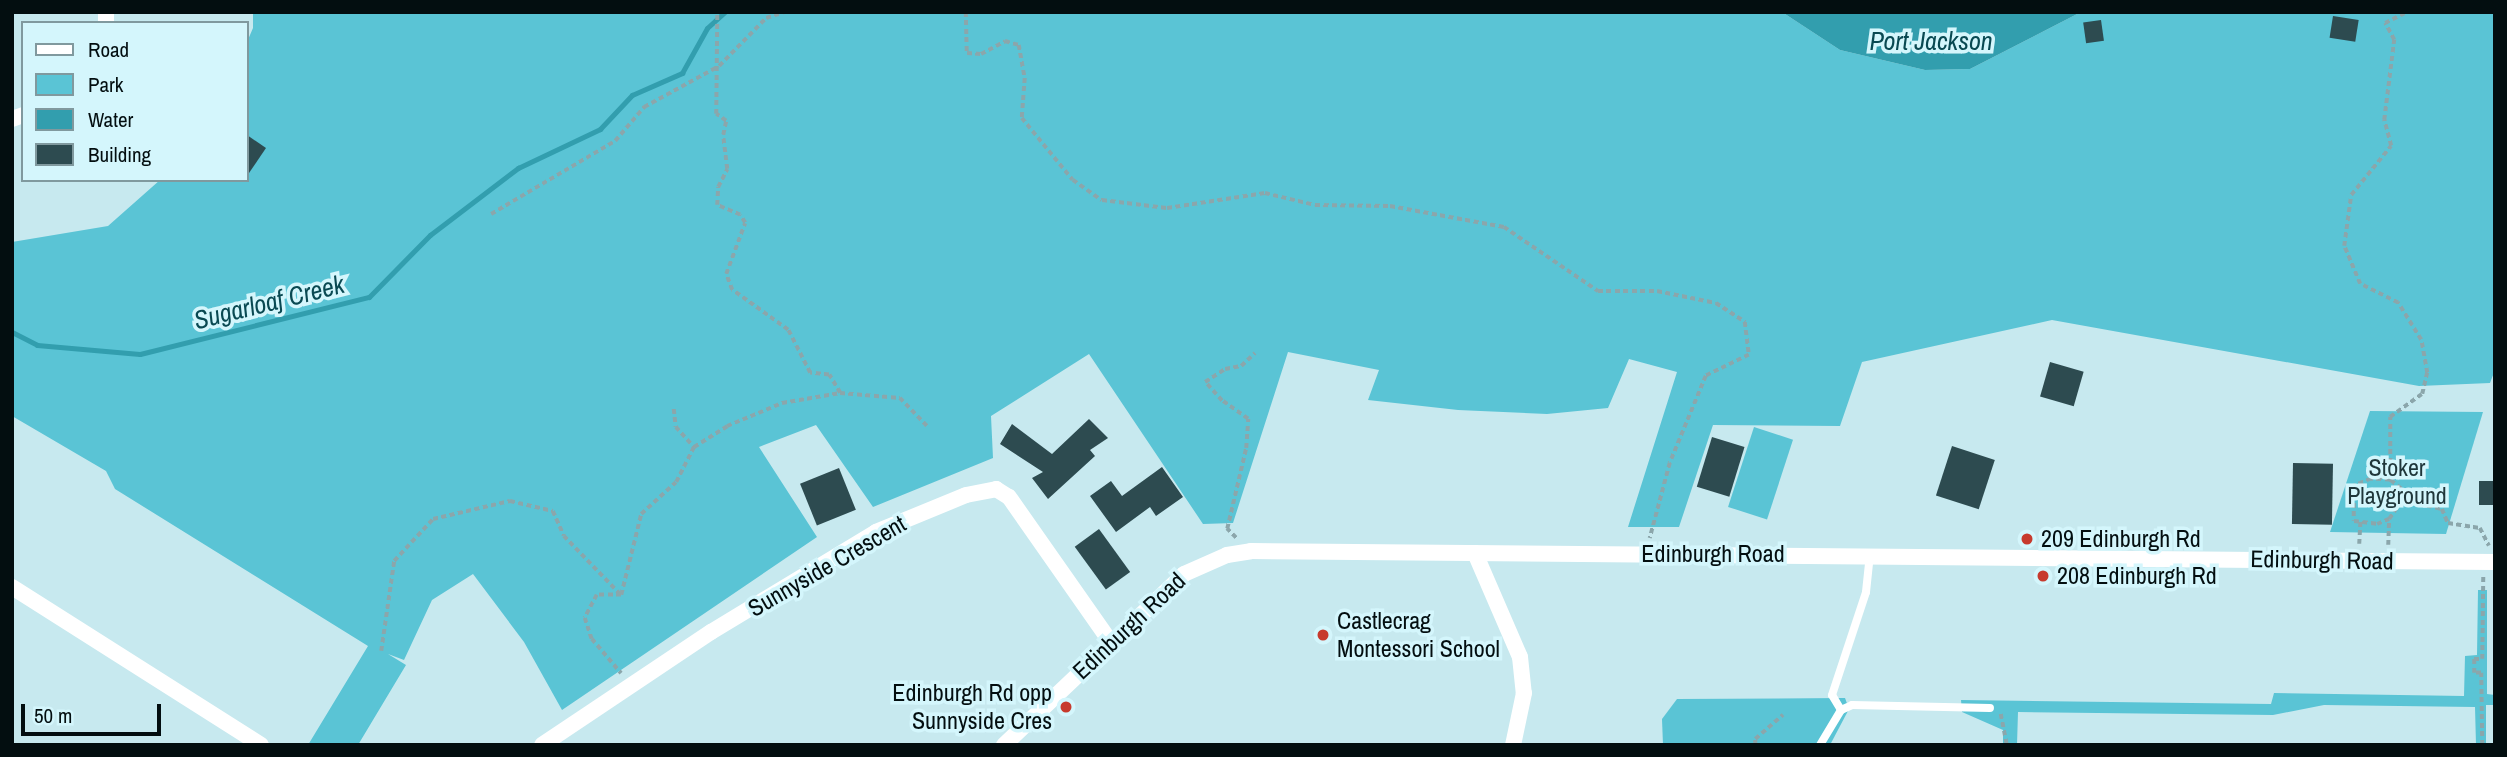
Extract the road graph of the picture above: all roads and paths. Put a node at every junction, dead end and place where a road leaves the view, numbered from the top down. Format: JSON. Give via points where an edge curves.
{"nodes":[{"id":1,"x":717,"y":12,"type":"edge"},
{"id":2,"x":784,"y":12,"type":"edge"},
{"id":3,"x":966,"y":12,"type":"edge"},
{"id":4,"x":2407,"y":12,"type":"edge"},
{"id":5,"x":719,"y":66,"type":"junction"},
{"id":6,"x":491,"y":214,"type":"dead end"},
{"id":7,"x":1255,"y":352,"type":"dead end"},
{"id":8,"x":840,"y":393,"type":"junction"},
{"id":9,"x":674,"y":410,"type":"dead end"},
{"id":10,"x":927,"y":426,"type":"dead end"},
{"id":11,"x":694,"y":447,"type":"junction"},
{"id":12,"x":2390,"y":480,"type":"junction"},
{"id":13,"x":2402,"y":500,"type":"junction"},
{"id":14,"x":2389,"y":519,"type":"junction"},
{"id":15,"x":2360,"y":522,"type":"junction"},
{"id":16,"x":1251,"y":551,"type":"junction"},
{"id":17,"x":1475,"y":553,"type":"junction"},
{"id":18,"x":1646,"y":554,"type":"junction"},
{"id":19,"x":1870,"y":556,"type":"junction"},
{"id":20,"x":2358,"y":561,"type":"junction"},
{"id":21,"x":2387,"y":561,"type":"junction"},
{"id":22,"x":2489,"y":562,"type":"edge"},
{"id":23,"x":12,"y":587,"type":"edge"},
{"id":24,"x":621,"y":595,"type":"junction"},
{"id":25,"x":1110,"y":641,"type":"junction"},
{"id":26,"x":381,"y":651,"type":"dead end"},
{"id":27,"x":632,"y":685,"type":"junction"},
{"id":28,"x":1990,"y":708,"type":"joint"},
{"id":29,"x":1841,"y":710,"type":"junction"},
{"id":30,"x":1783,"y":715,"type":"dead end"},
{"id":31,"x":261,"y":745,"type":"edge"},
{"id":32,"x":542,"y":745,"type":"edge"},
{"id":33,"x":1004,"y":745,"type":"edge"},
{"id":34,"x":1513,"y":745,"type":"edge"},
{"id":35,"x":1755,"y":745,"type":"edge"},
{"id":36,"x":1820,"y":745,"type":"edge"},
{"id":37,"x":2007,"y":745,"type":"edge"},
{"id":38,"x":2482,"y":745,"type":"edge"}],
"edges":[{"from":1,"to":5,"type":"path"},
{"from":2,"to":5,"type":"path","via":[[766,18]]},
{"from":3,"to":18,"type":"path","via":[[967,54],[981,54],[1005,41],[1019,45],[1025,78],[1022,118],[1073,180],[1102,200],[1167,208],[1265,193],[1315,205],[1390,206],[1504,227],[1598,291],[1657,292],[1716,303],[1745,322],[1749,355],[1706,376],[1670,463]]},
{"from":4,"to":12,"type":"path","via":[[2385,23],[2394,40],[2384,120],[2391,146],[2351,195],[2344,246],[2361,284],[2398,303],[2421,340],[2427,373],[2422,394],[2390,417]]},
{"from":5,"to":6,"type":"path","via":[[644,107],[615,141]]},
{"from":5,"to":8,"type":"path","via":[[716,114],[726,121],[727,169],[718,187],[717,205],[740,215],[745,223],[726,274],[732,290],[788,330],[810,373],[829,375]]},
{"from":7,"to":16,"type":"path","via":[[1241,366],[1225,369],[1205,383],[1248,419],[1227,529]]},
{"from":8,"to":10,"type":"path","via":[[900,398]]},
{"from":8,"to":11,"type":"path","via":[[782,403],[727,426]]},
{"from":9,"to":11,"type":"path","via":[[676,427]]},
{"from":11,"to":24,"type":"path","via":[[676,482],[641,514]]},
{"from":12,"to":13,"type":"path","via":[[2401,489]]},
{"from":12,"to":15,"type":"path","via":[[2371,479],[2354,486],[2354,521]]},
{"from":13,"to":14,"type":"path"},
{"from":13,"to":22,"type":"path","via":[[2442,509],[2448,523],[2480,528],[2489,541]]},
{"from":14,"to":15,"type":"path","via":[[2377,524]]},
{"from":14,"to":21,"type":"path"},
{"from":15,"to":20,"type":"path"},
{"from":16,"to":17,"type":"street","name":"Edinburgh Road"},
{"from":16,"to":25,"type":"street","name":"Edinburgh Road","via":[[1227,555],[1184,574]]},
{"from":17,"to":18,"type":"street","name":"Edinburgh Road"},
{"from":17,"to":34,"type":"street","via":[[1520,657],[1524,694]]},
{"from":18,"to":19,"type":"street","name":"Edinburgh Road"},
{"from":19,"to":20,"type":"street","name":"Edinburgh Road"},
{"from":19,"to":29,"type":"lane","via":[[1866,592],[1832,695]]},
{"from":20,"to":21,"type":"street","name":"Edinburgh Road"},
{"from":21,"to":22,"type":"street","name":"Edinburgh Road"},
{"from":22,"to":38,"type":"path","via":[[2482,659],[2474,659],[2474,673],[2481,673]]},
{"from":23,"to":31,"type":"street"},
{"from":24,"to":26,"type":"path","via":[[564,536],[554,511],[510,500],[433,519],[394,561]]},
{"from":24,"to":27,"type":"path","via":[[597,595],[585,618],[592,639]]},
{"from":25,"to":27,"type":"street","name":"Sunnyside Crescent","via":[[1009,497],[996,489],[966,495],[876,532]]},
{"from":25,"to":33,"type":"street","name":"Edinburgh Road"},
{"from":27,"to":32,"type":"street","name":"Sunnyside Crescent"},
{"from":28,"to":29,"type":"lane","via":[[1852,705]]},
{"from":28,"to":37,"type":"path","via":[[2004,716]]},
{"from":29,"to":36,"type":"lane"},
{"from":30,"to":35,"type":"path","via":[[1755,739]]}]}
